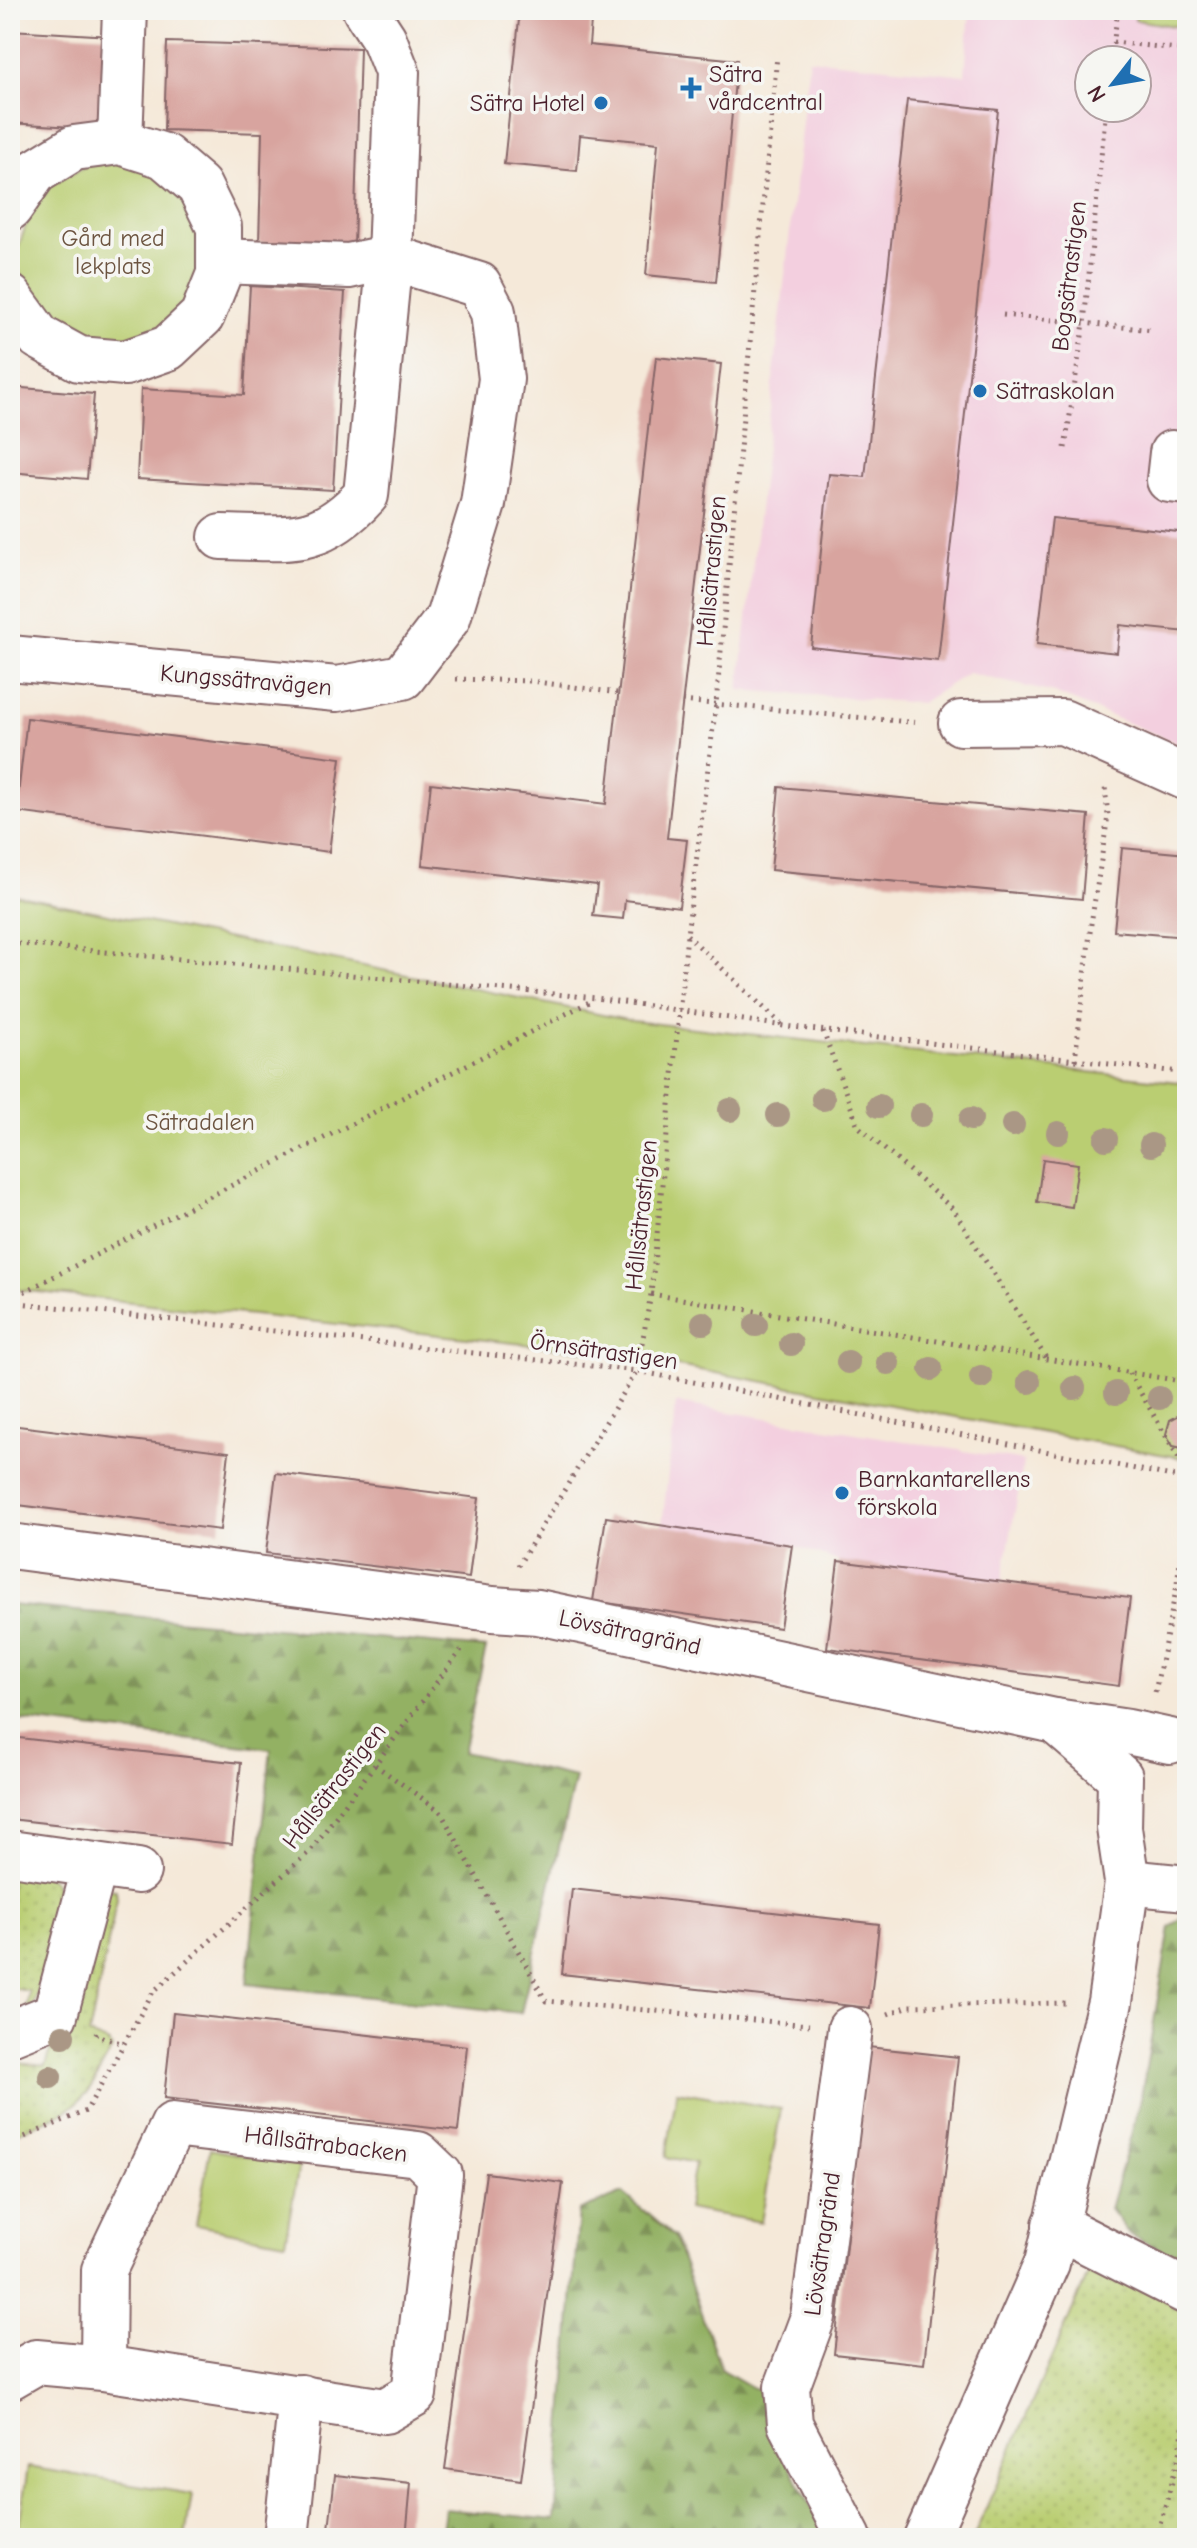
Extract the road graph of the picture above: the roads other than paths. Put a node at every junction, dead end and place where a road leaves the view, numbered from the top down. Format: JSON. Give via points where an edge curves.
{"nodes":[{"id":1,"x":125,"y":10,"type":"edge"},
{"id":2,"x":365,"y":10,"type":"edge"},
{"id":3,"x":120,"y":142,"type":"junction"},
{"id":4,"x":10,"y":208,"type":"edge"},
{"id":5,"x":390,"y":257,"type":"junction"},
{"id":6,"x":219,"y":261,"type":"junction"},
{"id":7,"x":10,"y":297,"type":"edge"},
{"id":8,"x":221,"y":537,"type":"dead end"},
{"id":9,"x":10,"y":658,"type":"edge"},
{"id":10,"x":961,"y":723,"type":"road end"},
{"id":11,"x":1187,"y":778,"type":"edge"},
{"id":12,"x":10,"y":1546,"type":"edge"},
{"id":13,"x":1055,"y":1721,"type":"junction"},
{"id":14,"x":1170,"y":1741,"type":"dead end"},
{"id":15,"x":10,"y":1853,"type":"edge"},
{"id":16,"x":95,"y":1865,"type":"junction"},
{"id":17,"x":138,"y":1871,"type":"dead end"},
{"id":18,"x":1127,"y":1882,"type":"junction"},
{"id":19,"x":1187,"y":1888,"type":"edge"},
{"id":20,"x":850,"y":2029,"type":"road end"},
{"id":21,"x":10,"y":2033,"type":"edge"},
{"id":22,"x":1055,"y":2225,"type":"junction"},
{"id":23,"x":1187,"y":2292,"type":"edge"},
{"id":24,"x":103,"y":2368,"type":"junction"},
{"id":25,"x":10,"y":2377,"type":"edge"},
{"id":26,"x":301,"y":2397,"type":"junction"},
{"id":27,"x":286,"y":2538,"type":"edge"},
{"id":28,"x":849,"y":2538,"type":"edge"},
{"id":29,"x":926,"y":2538,"type":"edge"}],
"edges":[{"from":1,"to":3,"type":"street"},
{"from":2,"to":5,"type":"street","via":[[397,72]]},
{"from":3,"to":4,"type":"street","via":[[74,148],[35,172]]},
{"from":3,"to":6,"type":"street","via":[[164,156],[199,186],[219,227]]},
{"from":5,"to":6,"type":"street","via":[[349,266]]},
{"from":5,"to":8,"type":"street","via":[[366,495],[347,516],[299,539]]},
{"from":5,"to":9,"type":"street","name":"Kungssätravägen","via":[[479,285],[493,312],[501,379],[483,504],[448,618],[403,677],[337,689]]},
{"from":6,"to":7,"type":"street","via":[[202,316],[168,348],[125,363],[79,359],[39,337]]},
{"from":10,"to":11,"type":"street","via":[[1063,722]]},
{"from":12,"to":13,"type":"street","name":"Lövsätragränd","via":[[538,1612]]},
{"from":13,"to":14,"type":"street"},
{"from":13,"to":18,"type":"street","name":"Lövsätragränd","via":[[1120,1777],[1119,1828]]},
{"from":15,"to":16,"type":"street"},
{"from":16,"to":17,"type":"street"},
{"from":16,"to":21,"type":"street","via":[[55,2015]]},
{"from":18,"to":19,"type":"street"},
{"from":18,"to":22,"type":"street","name":"Lövsätragränd","via":[[1110,2002]]},
{"from":20,"to":28,"type":"street","name":"Lövsätragränd","via":[[813,2317],[787,2387],[790,2424]]},
{"from":22,"to":23,"type":"street"},
{"from":22,"to":29,"type":"street","name":"Lövsätragränd","via":[[1047,2263]]},
{"from":24,"to":25,"type":"street","name":"Hållsätrabacken","via":[[36,2362]]},
{"from":24,"to":26,"type":"street","name":"Hållsätrabacken"},
{"from":24,"to":26,"type":"street","name":"Hållsätrabacken","via":[[104,2270],[173,2125],[418,2154],[440,2175],[414,2394],[385,2411]]},
{"from":26,"to":27,"type":"street"}]}
